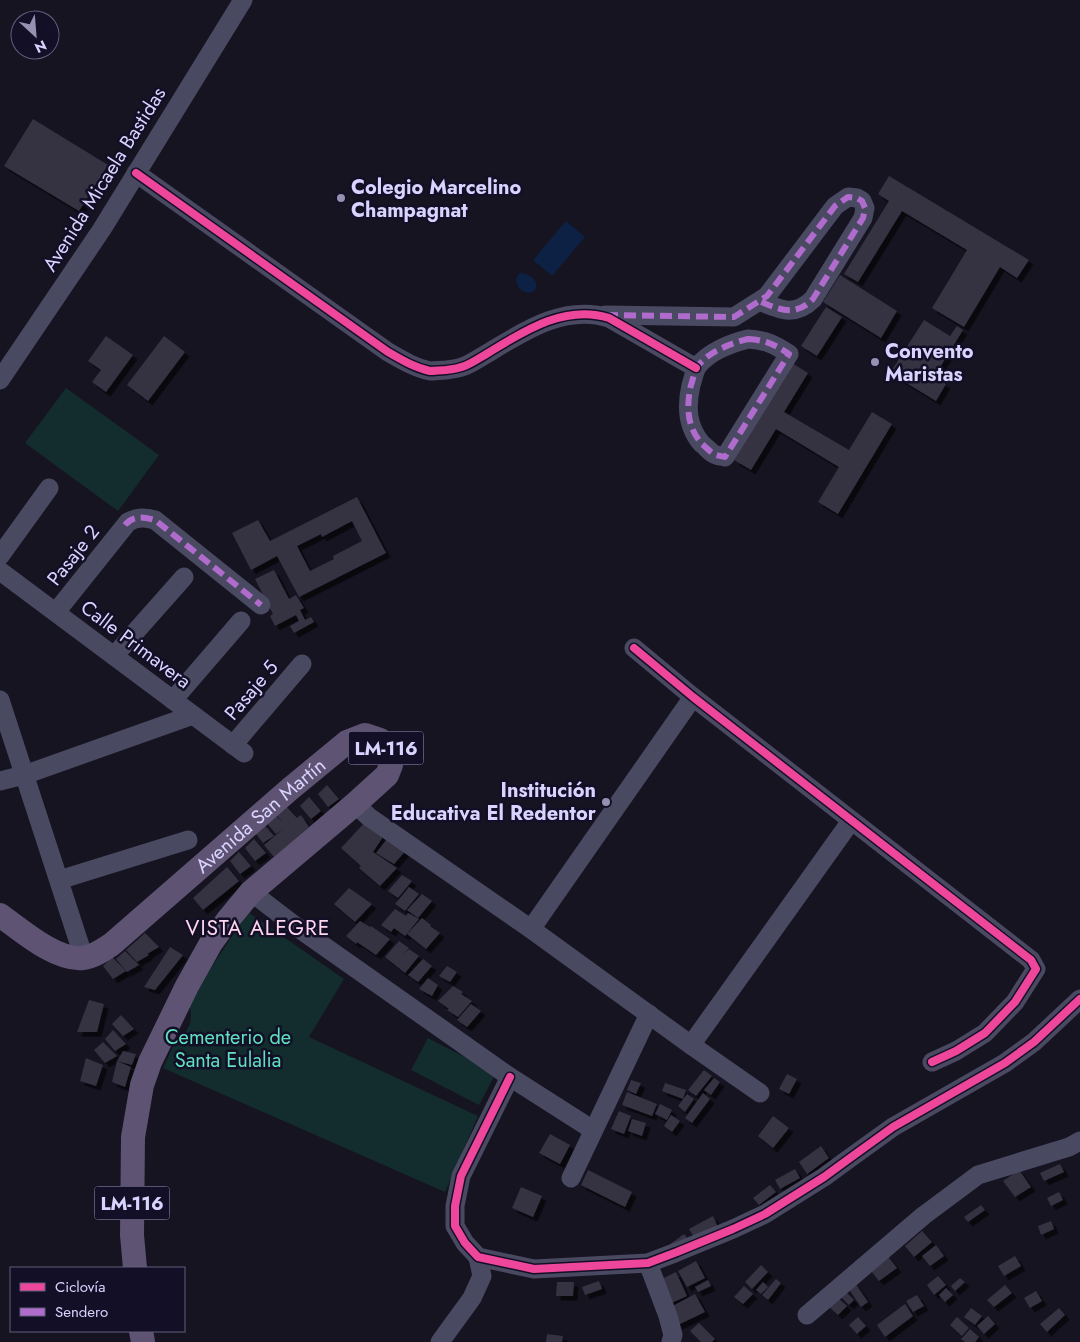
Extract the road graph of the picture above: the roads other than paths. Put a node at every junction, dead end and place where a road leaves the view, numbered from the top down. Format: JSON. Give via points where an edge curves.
{"nodes":[{"id":1,"x":243,"y":0,"type":"edge"},
{"id":2,"x":136,"y":173,"type":"junction"},
{"id":3,"x":759,"y":301,"type":"junction"},
{"id":4,"x":598,"y":314,"type":"junction"},
{"id":5,"x":696,"y":368,"type":"junction"},
{"id":6,"x":0,"y":380,"type":"edge"},
{"id":7,"x":49,"y":488,"type":"dead end"},
{"id":8,"x":0,"y":556,"type":"edge"},
{"id":9,"x":0,"y":572,"type":"edge"},
{"id":10,"x":184,"y":577,"type":"dead end"},
{"id":11,"x":261,"y":605,"type":"dead end"},
{"id":12,"x":56,"y":612,"type":"junction"},
{"id":13,"x":241,"y":621,"type":"dead end"},
{"id":14,"x":634,"y":648,"type":"dead end"},
{"id":15,"x":114,"y":656,"type":"junction"},
{"id":16,"x":302,"y":664,"type":"dead end"},
{"id":17,"x":693,"y":697,"type":"junction"},
{"id":18,"x":0,"y":700,"type":"edge"},
{"id":19,"x":173,"y":700,"type":"junction"},
{"id":20,"x":193,"y":715,"type":"junction"},
{"id":21,"x":238,"y":749,"type":"joint"},
{"id":22,"x":24,"y":775,"type":"junction"},
{"id":23,"x":0,"y":781,"type":"edge"},
{"id":24,"x":355,"y":804,"type":"junction"},
{"id":25,"x":851,"y":821,"type":"junction"},
{"id":26,"x":188,"y":840,"type":"dead end"},
{"id":27,"x":59,"y":880,"type":"junction"},
{"id":28,"x":251,"y":892,"type":"junction"},
{"id":29,"x":0,"y":915,"type":"edge"},
{"id":30,"x":531,"y":929,"type":"junction"},
{"id":31,"x":84,"y":958,"type":"junction"},
{"id":32,"x":1080,"y":999,"type":"edge"},
{"id":33,"x":649,"y":1014,"type":"junction"},
{"id":34,"x":691,"y":1045,"type":"junction"},
{"id":35,"x":932,"y":1062,"type":"dead end"},
{"id":36,"x":510,"y":1077,"type":"junction"},
{"id":37,"x":760,"y":1093,"type":"dead end"},
{"id":38,"x":593,"y":1130,"type":"junction"},
{"id":39,"x":1080,"y":1141,"type":"edge"},
{"id":40,"x":570,"y":1178,"type":"dead end"},
{"id":41,"x":478,"y":1257,"type":"junction"},
{"id":42,"x":648,"y":1262,"type":"junction"},
{"id":43,"x":135,"y":1267,"type":"edge"},
{"id":44,"x":807,"y":1315,"type":"dead end"},
{"id":45,"x":440,"y":1342,"type":"edge"},
{"id":46,"x":671,"y":1342,"type":"edge"}],
"edges":[{"from":1,"to":2,"type":"street","name":"Avenida Micaela Bastidas"},
{"from":2,"to":4,"type":"street","via":[[388,352],[415,366],[432,371],[460,369],[543,322],[582,313]]},
{"from":2,"to":6,"type":"street","name":"Avenida Micaela Bastidas"},
{"from":3,"to":3,"type":"street","via":[[767,296],[835,206],[848,197],[862,201],[865,208],[863,218],[808,304],[801,309],[781,310]]},
{"from":3,"to":4,"type":"street","via":[[734,316]]},
{"from":4,"to":5,"type":"street"},
{"from":5,"to":5,"type":"street","via":[[733,342],[748,339],[775,344],[789,354],[726,457],[706,447],[691,426],[688,398]]},
{"from":7,"to":8,"type":"street"},
{"from":9,"to":12,"type":"street","name":"Calle Primavera"},
{"from":10,"to":15,"type":"street"},
{"from":11,"to":12,"type":"street","name":"Pasaje 2","via":[[155,520],[145,517],[125,525]]},
{"from":12,"to":15,"type":"street","name":"Calle Primavera"},
{"from":13,"to":19,"type":"street"},
{"from":14,"to":17,"type":"street"},
{"from":15,"to":19,"type":"street","name":"Calle Primavera"},
{"from":16,"to":21,"type":"street","name":"Pasaje 5"},
{"from":17,"to":25,"type":"street"},
{"from":17,"to":30,"type":"street"},
{"from":18,"to":22,"type":"street"},
{"from":19,"to":20,"type":"street","name":"Calle Primavera"},
{"from":20,"to":21,"type":"street","name":"Calle Primavera"},
{"from":20,"to":22,"type":"street"},
{"from":22,"to":23,"type":"street"},
{"from":22,"to":27,"type":"street"},
{"from":24,"to":28,"type":"main road","name":"Avenida San Martín","number":"LM-116"},
{"from":24,"to":30,"type":"street"},
{"from":24,"to":31,"type":"main road","name":"Avenida San Martín","number":"LM-116","via":[[387,775],[391,765],[390,753],[380,740],[365,735],[347,742],[304,777],[112,944]]},
{"from":25,"to":34,"type":"street"},
{"from":25,"to":35,"type":"street","via":[[1030,960],[1036,970],[1015,1002],[985,1033]]},
{"from":26,"to":27,"type":"street"},
{"from":27,"to":31,"type":"street"},
{"from":28,"to":36,"type":"street"},
{"from":28,"to":43,"type":"main road","name":"Avenida San Martín","number":"LM-116","via":[[206,952],[150,1062],[142,1085],[133,1137]]},
{"from":29,"to":31,"type":"main road","via":[[42,946],[69,958]]},
{"from":30,"to":33,"type":"street"},
{"from":32,"to":42,"type":"street","via":[[1005,1064],[893,1127],[824,1177],[765,1214]]},
{"from":33,"to":34,"type":"street"},
{"from":33,"to":38,"type":"street"},
{"from":34,"to":37,"type":"street"},
{"from":36,"to":38,"type":"street"},
{"from":36,"to":41,"type":"street","via":[[461,1176],[455,1206],[455,1226]]},
{"from":38,"to":40,"type":"street"},
{"from":39,"to":44,"type":"street","via":[[978,1175]]},
{"from":41,"to":42,"type":"street","via":[[534,1269]]},
{"from":41,"to":45,"type":"street","via":[[482,1276],[472,1298]]},
{"from":42,"to":46,"type":"street","via":[[668,1316],[673,1335]]}]}
